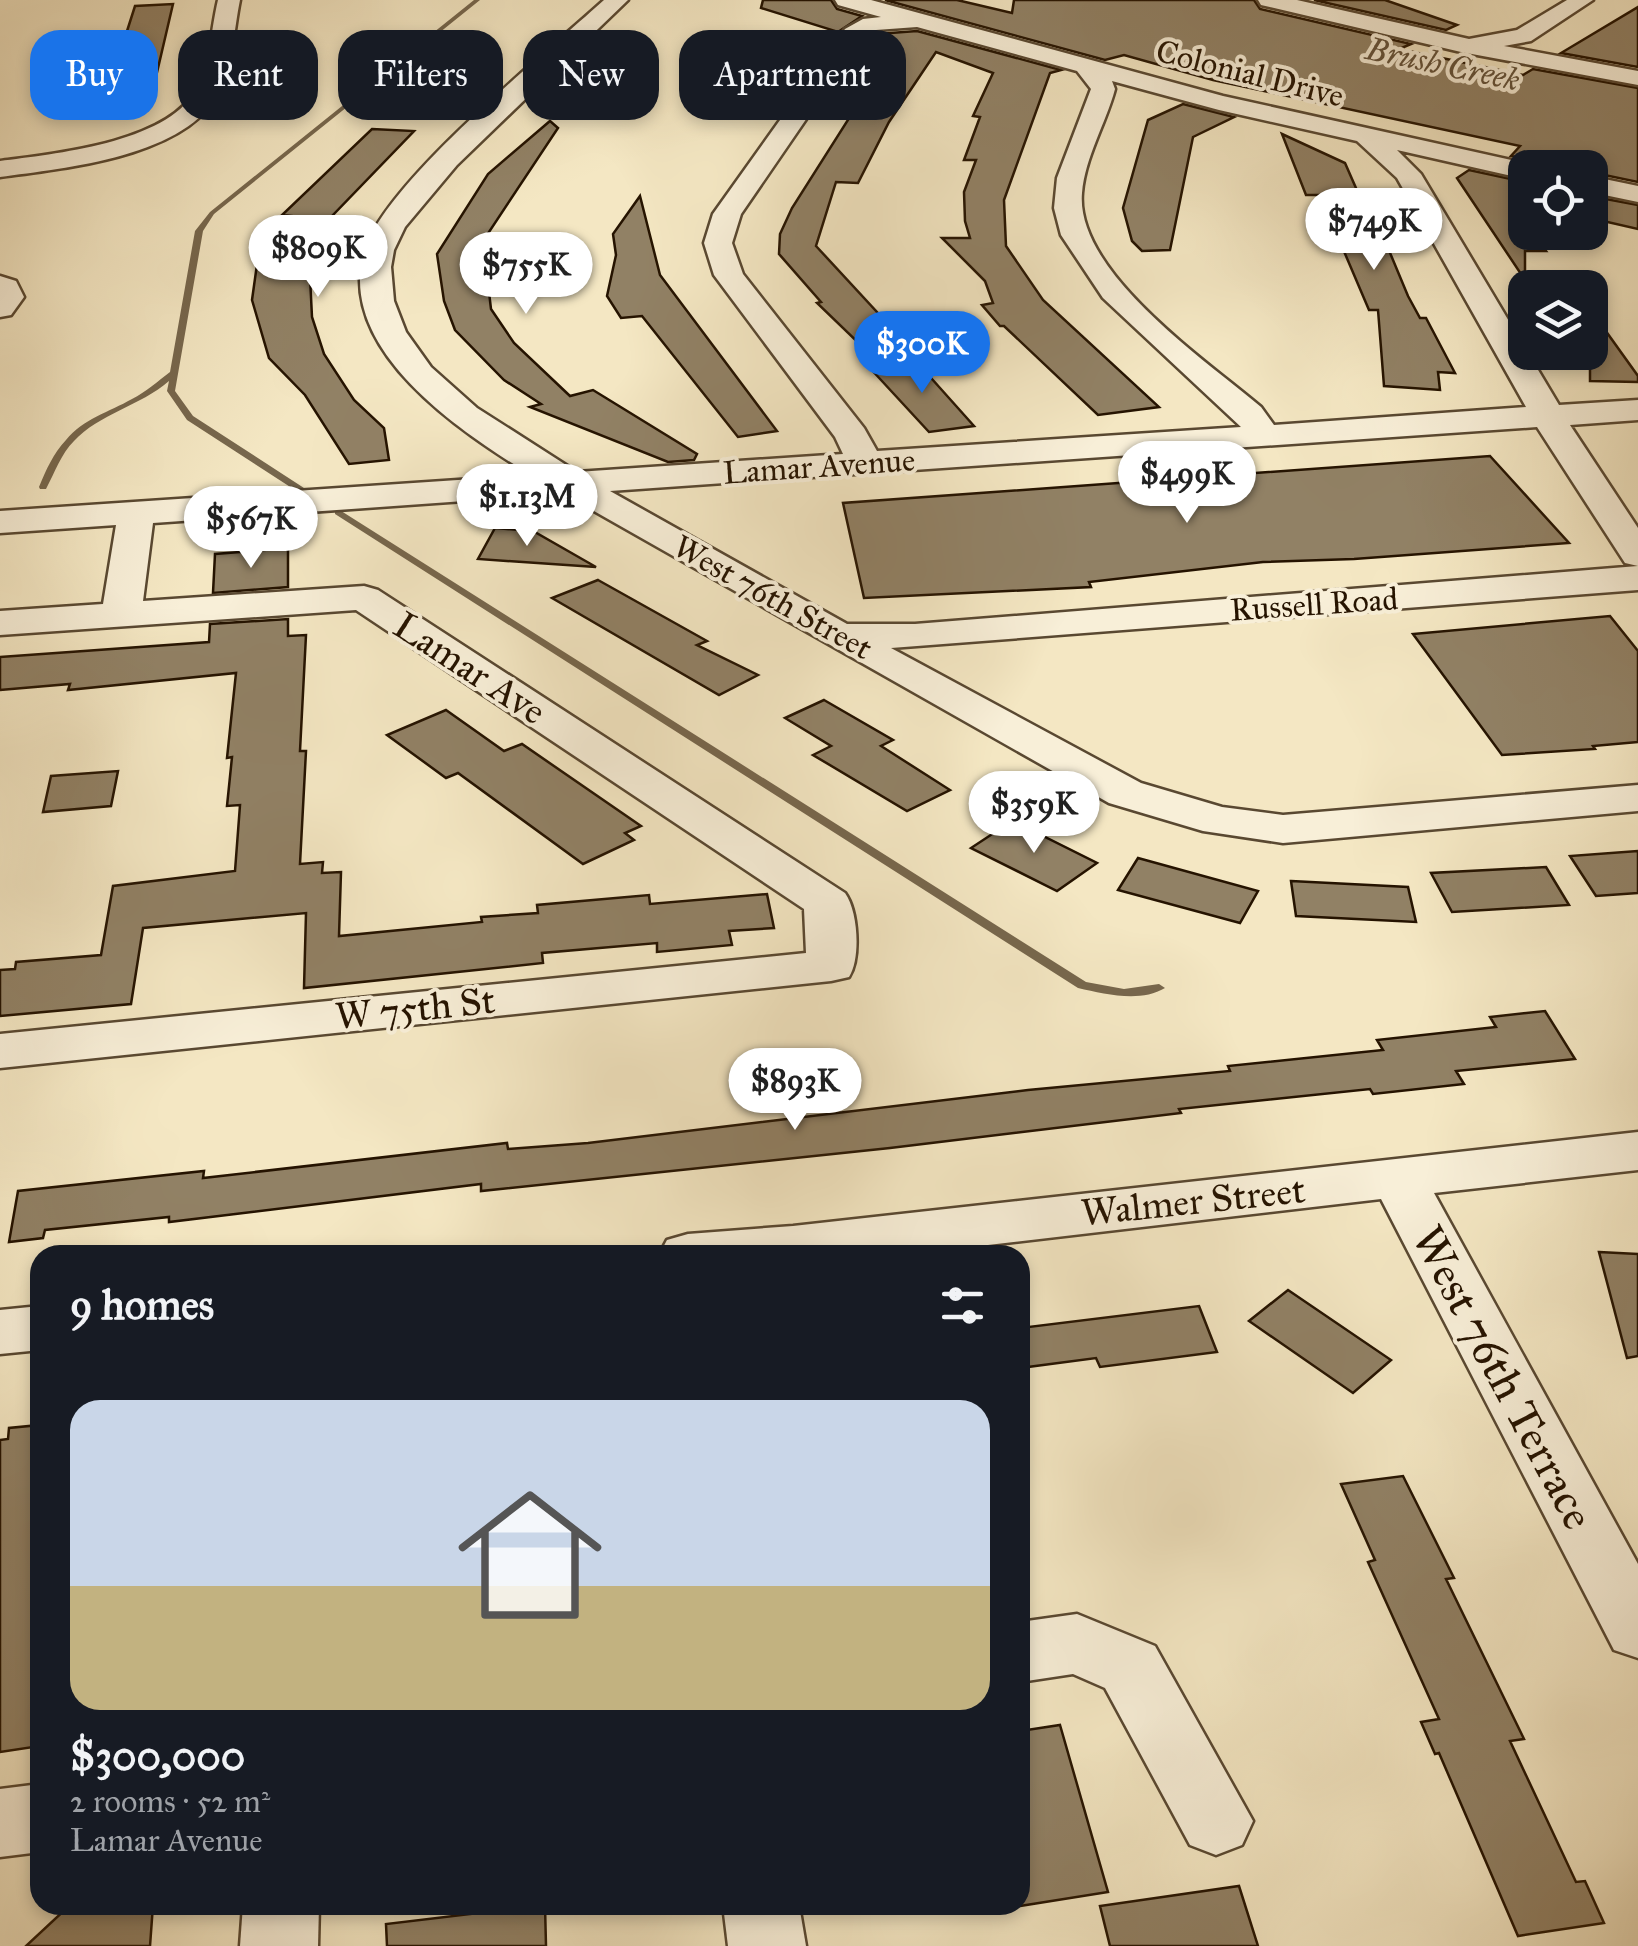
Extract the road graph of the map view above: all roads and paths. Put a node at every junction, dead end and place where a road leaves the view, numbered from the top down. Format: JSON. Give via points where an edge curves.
{"nodes":[{"id":1,"x":229,"y":0,"type":"edge"},
{"id":2,"x":617,"y":0,"type":"edge"},
{"id":3,"x":1582,"y":0,"type":"edge"},
{"id":4,"x":1276,"y":1,"type":"edge"},
{"id":5,"x":853,"y":10,"type":"edge"},
{"id":6,"x":1526,"y":47,"type":"junction"},
{"id":7,"x":1086,"y":68,"type":"junction"},
{"id":8,"x":1638,"y":78,"type":"edge"},
{"id":9,"x":1172,"y":91,"type":"junction"},
{"id":10,"x":1101,"y":98,"type":"junction"},
{"id":11,"x":1368,"y":138,"type":"junction"},
{"id":12,"x":1477,"y":161,"type":"junction"},
{"id":13,"x":1508,"y":167,"type":"edge"},
{"id":14,"x":0,"y":169,"type":"edge"},
{"id":15,"x":1408,"y":174,"type":"junction"},
{"id":16,"x":1608,"y":188,"type":"edge"},
{"id":17,"x":1638,"y":194,"type":"edge"},
{"id":18,"x":0,"y":285,"type":"edge"},
{"id":19,"x":0,"y":308,"type":"edge"},
{"id":20,"x":1638,"y":410,"type":"edge"},
{"id":21,"x":1548,"y":416,"type":"junction"},
{"id":22,"x":1265,"y":436,"type":"junction"},
{"id":23,"x":497,"y":438,"type":"junction"},
{"id":24,"x":865,"y":463,"type":"junction"},
{"id":25,"x":699,"y":474,"type":"junction"},
{"id":26,"x":571,"y":482,"type":"junction"},
{"id":27,"x":424,"y":494,"type":"junction"},
{"id":28,"x":136,"y":513,"type":"junction"},
{"id":29,"x":16,"y":521,"type":"edge"},
{"id":30,"x":653,"y":531,"type":"junction"},
{"id":31,"x":1638,"y":555,"type":"edge"},
{"id":32,"x":7,"y":564,"type":"dead end"},
{"id":33,"x":1638,"y":578,"type":"edge"},
{"id":34,"x":121,"y":614,"type":"junction"},
{"id":35,"x":0,"y":623,"type":"edge"},
{"id":36,"x":991,"y":630,"type":"junction"},
{"id":37,"x":840,"y":634,"type":"junction"},
{"id":38,"x":940,"y":690,"type":"junction"},
{"id":39,"x":1638,"y":798,"type":"edge"},
{"id":40,"x":831,"y":966,"type":"joint"},
{"id":41,"x":0,"y":1051,"type":"edge"},
{"id":42,"x":1638,"y":1151,"type":"edge"},
{"id":43,"x":1398,"y":1178,"type":"junction"},
{"id":44,"x":780,"y":1245,"type":"edge"},
{"id":45,"x":30,"y":1329,"type":"edge"},
{"id":46,"x":0,"y":1332,"type":"edge"},
{"id":47,"x":1638,"y":1629,"type":"edge"},
{"id":48,"x":1030,"y":1651,"type":"edge"},
{"id":49,"x":30,"y":1819,"type":"edge"},
{"id":50,"x":1216,"y":1821,"type":"dead end"},
{"id":51,"x":0,"y":1823,"type":"edge"},
{"id":52,"x":281,"y":1915,"type":"edge"},
{"id":53,"x":762,"y":1915,"type":"edge"},
{"id":54,"x":279,"y":1946,"type":"edge"},
{"id":55,"x":767,"y":1946,"type":"edge"}],
"edges":[{"from":1,"to":14,"type":"street","via":[[207,92],[184,118],[121,146]]},
{"from":2,"to":23,"type":"street","name":"West 76th Street","via":[[414,194],[380,248],[377,298],[390,334],[416,372]]},
{"from":3,"to":6,"type":"street"},
{"from":4,"to":6,"type":"street","via":[[1461,44]]},
{"from":5,"to":7,"type":"street","name":"Colonial Drive","via":[[919,20]]},
{"from":5,"to":24,"type":"street","via":[[727,214],[718,243],[729,275],[852,436]]},
{"from":6,"to":8,"type":"street"},
{"from":7,"to":9,"type":"street","name":"Colonial Drive"},
{"from":7,"to":10,"type":"street","via":[[1101,82]]},
{"from":9,"to":10,"type":"street"},
{"from":9,"to":11,"type":"street","name":"Colonial Drive"},
{"from":10,"to":22,"type":"street","via":[[1070,187],[1072,231],[1112,290]]},
{"from":11,"to":12,"type":"street","name":"Colonial Drive"},
{"from":11,"to":15,"type":"street"},
{"from":12,"to":13,"type":"street","name":"Colonial Drive"},
{"from":12,"to":15,"type":"street"},
{"from":15,"to":21,"type":"street"},
{"from":16,"to":17,"type":"street"},
{"from":18,"to":19,"type":"street","via":[[9,297]]},
{"from":20,"to":21,"type":"street","name":"Lamar Avenue"},
{"from":21,"to":22,"type":"street","name":"Lamar Avenue"},
{"from":21,"to":31,"type":"street"},
{"from":22,"to":24,"type":"street","name":"Lamar Avenue"},
{"from":23,"to":26,"type":"street","name":"West 76th Street"},
{"from":23,"to":27,"type":"street","via":[[484,468]]},
{"from":24,"to":25,"type":"street","name":"Lamar Avenue"},
{"from":25,"to":26,"type":"street","name":"Lamar Avenue"},
{"from":25,"to":30,"type":"street","via":[[666,498],[655,512]]},
{"from":26,"to":27,"type":"street","name":"Lamar Avenue"},
{"from":26,"to":30,"type":"street","name":"West 76th Street"},
{"from":27,"to":28,"type":"street","name":"Lamar Avenue"},
{"from":28,"to":29,"type":"street","name":"Lamar Avenue"},
{"from":28,"to":34,"type":"street"},
{"from":29,"to":32,"type":"street","via":[[28,539],[11,549]]},
{"from":30,"to":37,"type":"street","name":"West 76th Street"},
{"from":33,"to":36,"type":"street","name":"Russell Road"},
{"from":34,"to":35,"type":"street","name":"Lamar Ave"},
{"from":34,"to":40,"type":"street","name":"Lamar Ave","via":[[364,598],[828,902]]},
{"from":36,"to":37,"type":"street","name":"Russell Road"},
{"from":36,"to":38,"type":"street","name":"Russell Road","via":[[950,653],[940,668]]},
{"from":37,"to":38,"type":"street","name":"West 76th Street"},
{"from":38,"to":39,"type":"street","name":"West 76th Street","via":[[1125,793],[1169,810],[1261,827]]},
{"from":40,"to":41,"type":"street","name":"W 75th St"},
{"from":42,"to":43,"type":"street","name":"Walmer Street"},
{"from":43,"to":44,"type":"street","name":"Walmer Street"},
{"from":43,"to":47,"type":"street","name":"West 76th Terrace"},
{"from":45,"to":46,"type":"street"},
{"from":48,"to":50,"type":"street","via":[[1077,1644],[1130,1668]]},
{"from":49,"to":51,"type":"street"},
{"from":52,"to":54,"type":"street"},
{"from":53,"to":55,"type":"street"}]}
